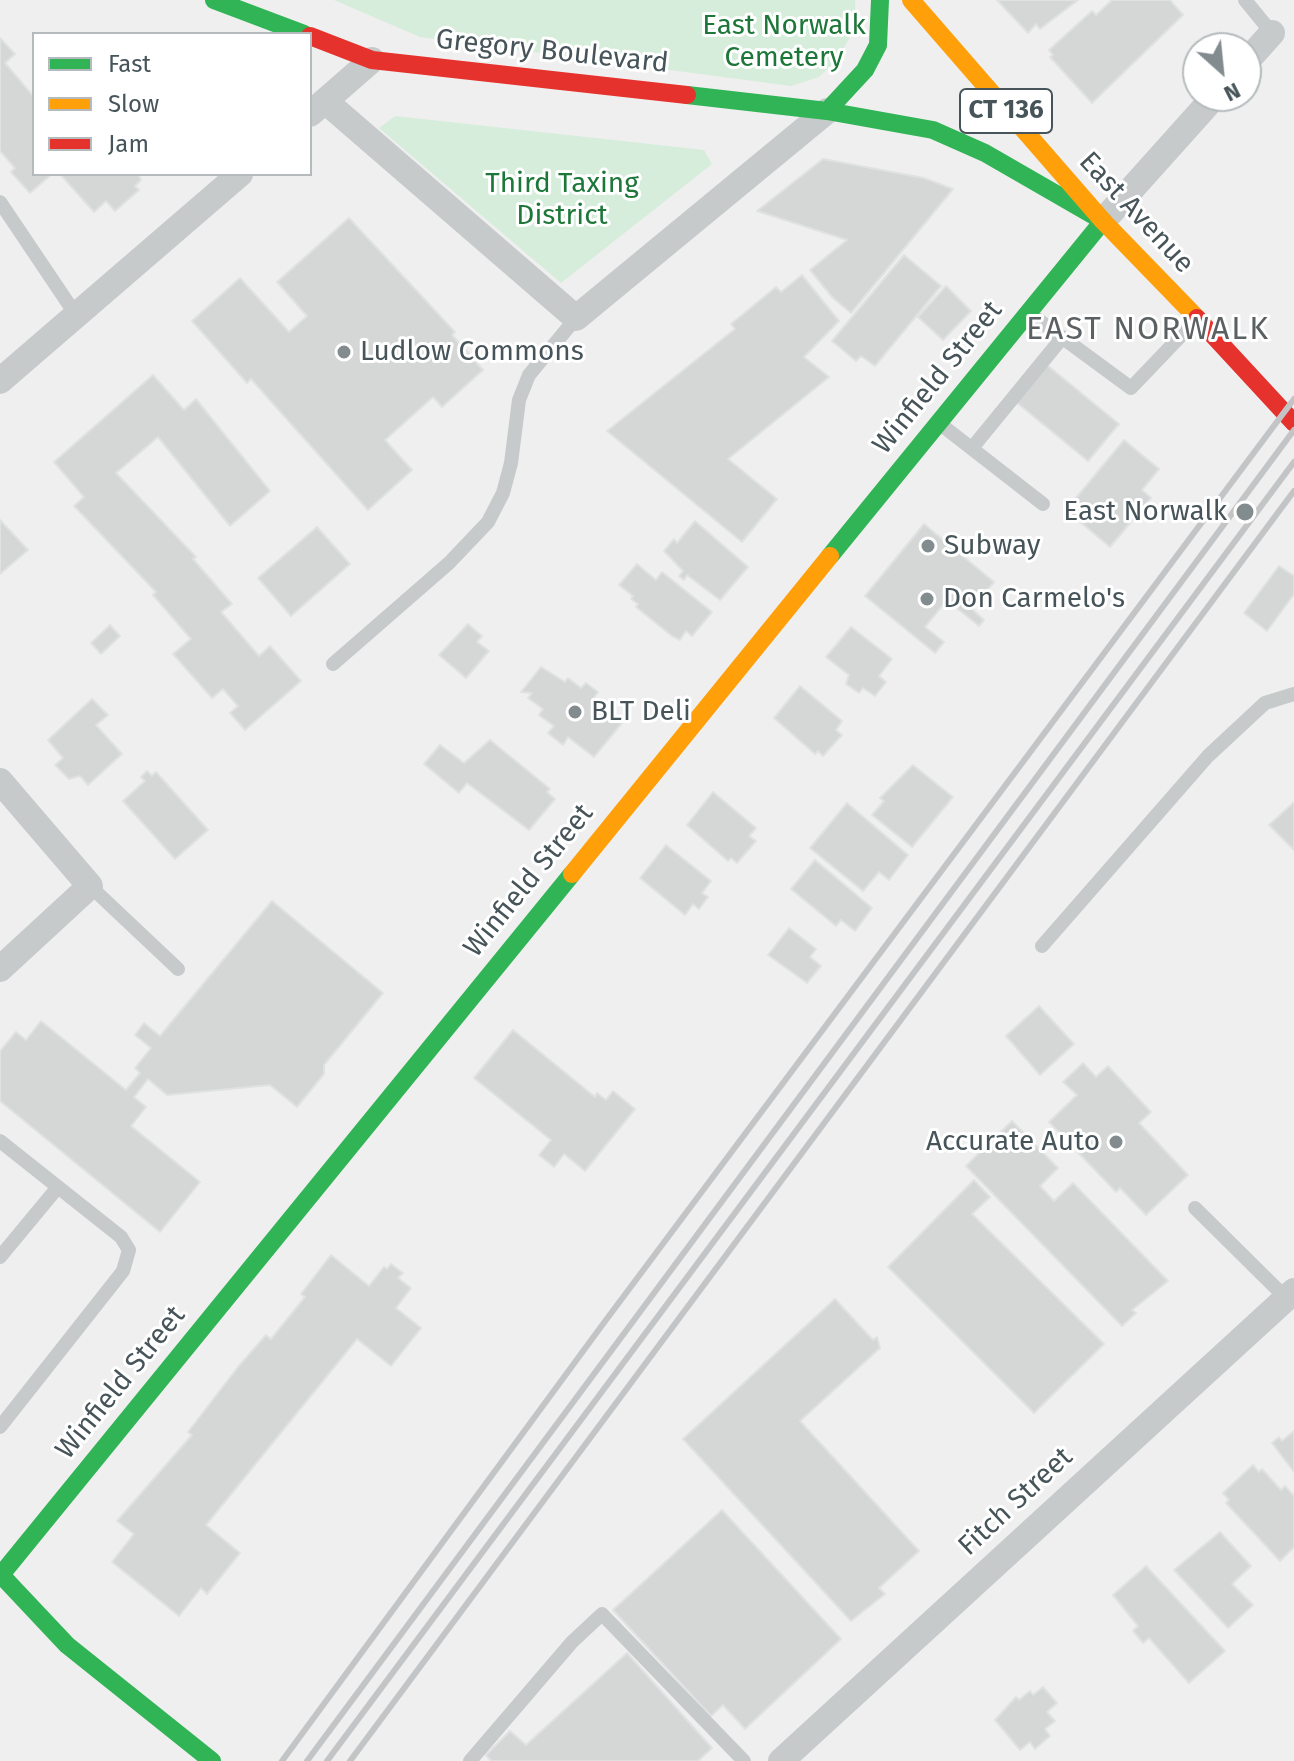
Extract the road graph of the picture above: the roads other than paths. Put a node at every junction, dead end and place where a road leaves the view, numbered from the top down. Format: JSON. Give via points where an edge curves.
{"nodes":[{"id":1,"x":214,"y":0,"type":"edge"},
{"id":2,"x":880,"y":0,"type":"edge"},
{"id":3,"x":911,"y":0,"type":"edge"},
{"id":4,"x":1245,"y":0,"type":"edge"},
{"id":5,"x":299,"y":32,"type":"edge"},
{"id":6,"x":1272,"y":33,"type":"joint"},
{"id":7,"x":312,"y":37,"type":"edge"},
{"id":8,"x":1262,"y":44,"type":"edge"},
{"id":9,"x":372,"y":60,"type":"junction"},
{"id":10,"x":318,"y":108,"type":"edge"},
{"id":11,"x":827,"y":111,"type":"junction"},
{"id":12,"x":1201,"y":112,"type":"edge"},
{"id":13,"x":238,"y":176,"type":"edge"},
{"id":14,"x":0,"y":202,"type":"edge"},
{"id":15,"x":1103,"y":221,"type":"junction"},
{"id":16,"x":1028,"y":312,"type":"junction"},
{"id":17,"x":76,"y":315,"type":"junction"},
{"id":18,"x":576,"y":318,"type":"junction"},
{"id":19,"x":1198,"y":318,"type":"junction"},
{"id":20,"x":1062,"y":338,"type":"junction"},
{"id":21,"x":0,"y":381,"type":"edge"},
{"id":22,"x":938,"y":422,"type":"junction"},
{"id":23,"x":1294,"y":423,"type":"edge"},
{"id":24,"x":972,"y":448,"type":"junction"},
{"id":25,"x":1043,"y":504,"type":"dead end"},
{"id":26,"x":333,"y":664,"type":"dead end"},
{"id":27,"x":1294,"y":694,"type":"edge"},
{"id":28,"x":0,"y":781,"type":"edge"},
{"id":29,"x":90,"y":886,"type":"junction"},
{"id":30,"x":1042,"y":946,"type":"dead end"},
{"id":31,"x":0,"y":969,"type":"edge"},
{"id":32,"x":178,"y":969,"type":"dead end"},
{"id":33,"x":0,"y":1141,"type":"edge"},
{"id":34,"x":58,"y":1187,"type":"junction"},
{"id":35,"x":1195,"y":1208,"type":"dead end"},
{"id":36,"x":0,"y":1257,"type":"edge"},
{"id":37,"x":1290,"y":1294,"type":"edge"},
{"id":38,"x":0,"y":1427,"type":"edge"},
{"id":39,"x":0,"y":1575,"type":"edge"},
{"id":40,"x":212,"y":1761,"type":"edge"},
{"id":41,"x":470,"y":1761,"type":"edge"},
{"id":42,"x":744,"y":1761,"type":"edge"},
{"id":43,"x":781,"y":1761,"type":"edge"}],
"edges":[{"from":1,"to":5,"type":"main road"},
{"from":2,"to":11,"type":"main road","via":[[878,45],[865,70]]},
{"from":3,"to":15,"type":"main road","name":"East Avenue","number":"CT 136"},
{"from":4,"to":6,"type":"lane"},
{"from":6,"to":8,"type":"street"},
{"from":7,"to":9,"type":"main road","name":"Gregory Boulevard","number":"CT 136"},
{"from":9,"to":10,"type":"street"},
{"from":9,"to":11,"type":"main road","name":"Gregory Boulevard","number":"CT 136"},
{"from":10,"to":18,"type":"street"},
{"from":11,"to":15,"type":"main road","name":"Gregory Boulevard","number":"CT 136","via":[[933,130],[985,153]]},
{"from":11,"to":18,"type":"street"},
{"from":12,"to":15,"type":"street"},
{"from":13,"to":17,"type":"street"},
{"from":14,"to":17,"type":"lane"},
{"from":15,"to":16,"type":"main road","name":"Winfield Street"},
{"from":15,"to":19,"type":"main road","name":"East Avenue"},
{"from":16,"to":20,"type":"lane"},
{"from":16,"to":22,"type":"main road","name":"Winfield Street"},
{"from":17,"to":21,"type":"street"},
{"from":18,"to":26,"type":"lane","via":[[529,375],[519,400],[503,493],[488,522]]},
{"from":19,"to":20,"type":"lane","via":[[1131,388]]},
{"from":19,"to":23,"type":"main road","name":"East Avenue"},
{"from":20,"to":24,"type":"lane"},
{"from":22,"to":24,"type":"lane"},
{"from":22,"to":39,"type":"main road","name":"Winfield Street"},
{"from":24,"to":25,"type":"lane"},
{"from":27,"to":30,"type":"lane","via":[[1265,703],[1208,756]]},
{"from":28,"to":29,"type":"street"},
{"from":29,"to":31,"type":"street"},
{"from":29,"to":32,"type":"lane"},
{"from":33,"to":34,"type":"lane"},
{"from":34,"to":36,"type":"lane"},
{"from":34,"to":38,"type":"lane","via":[[121,1237],[129,1250],[123,1271]]},
{"from":35,"to":37,"type":"lane"},
{"from":37,"to":43,"type":"street","name":"Fitch Street"},
{"from":39,"to":40,"type":"main road","via":[[67,1645]]},
{"from":41,"to":42,"type":"lane","via":[[602,1614]]}]}
